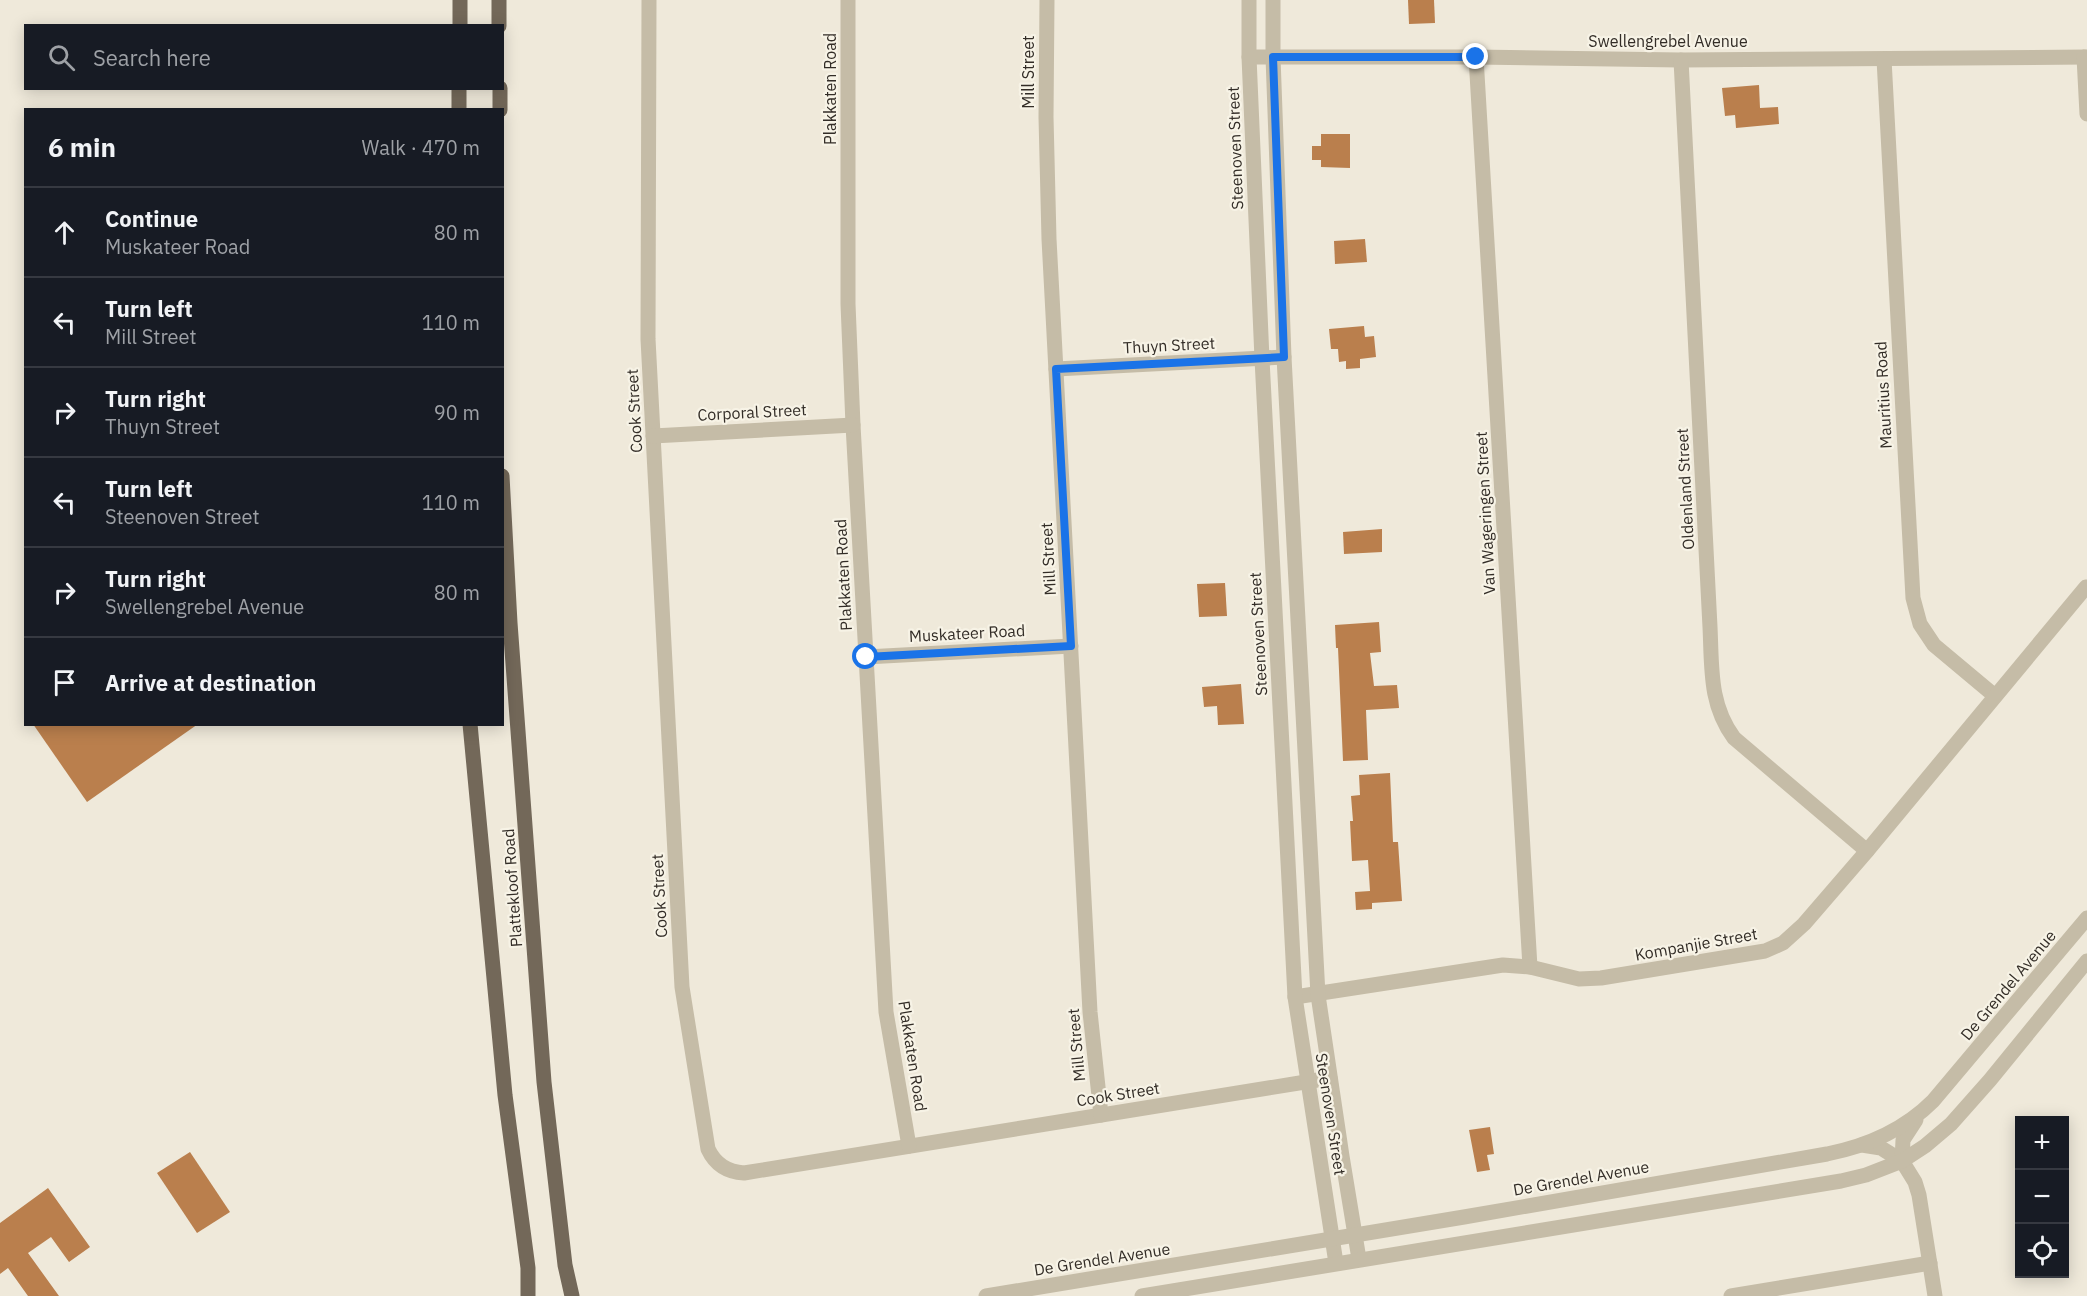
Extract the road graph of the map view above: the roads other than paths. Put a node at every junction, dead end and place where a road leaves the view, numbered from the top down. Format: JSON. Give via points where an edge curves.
{"nodes":[{"id":1,"x":460,"y":0,"type":"edge"},
{"id":2,"x":499,"y":0,"type":"edge"},
{"id":3,"x":649,"y":0,"type":"edge"},
{"id":4,"x":848,"y":0,"type":"edge"},
{"id":5,"x":1047,"y":0,"type":"edge"},
{"id":6,"x":1249,"y":0,"type":"edge"},
{"id":7,"x":1273,"y":0,"type":"edge"},
{"id":8,"x":460,"y":24,"type":"edge"},
{"id":9,"x":500,"y":24,"type":"edge"},
{"id":10,"x":1249,"y":57,"type":"junction"},
{"id":11,"x":1273,"y":57,"type":"junction"},
{"id":12,"x":1476,"y":57,"type":"junction"},
{"id":13,"x":2086,"y":57,"type":"edge"},
{"id":14,"x":1884,"y":59,"type":"junction"},
{"id":15,"x":1681,"y":60,"type":"junction"},
{"id":16,"x":459,"y":90,"type":"edge"},
{"id":17,"x":500,"y":90,"type":"edge"},
{"id":18,"x":459,"y":108,"type":"edge"},
{"id":19,"x":500,"y":108,"type":"edge"},
{"id":20,"x":2087,"y":114,"type":"edge"},
{"id":21,"x":1284,"y":357,"type":"junction"},
{"id":22,"x":1262,"y":359,"type":"junction"},
{"id":23,"x":1056,"y":369,"type":"junction"},
{"id":24,"x":853,"y":425,"type":"junction"},
{"id":25,"x":653,"y":436,"type":"junction"},
{"id":26,"x":504,"y":513,"type":"edge"},
{"id":27,"x":2087,"y":587,"type":"edge"},
{"id":28,"x":1071,"y":646,"type":"junction"},
{"id":29,"x":866,"y":657,"type":"junction"},
{"id":30,"x":1995,"y":696,"type":"junction"},
{"id":31,"x":470,"y":726,"type":"edge"},
{"id":32,"x":1867,"y":851,"type":"junction"},
{"id":33,"x":2087,"y":918,"type":"edge"},
{"id":34,"x":2087,"y":961,"type":"edge"},
{"id":35,"x":1530,"y":967,"type":"junction"},
{"id":36,"x":1318,"y":995,"type":"junction"},
{"id":37,"x":1295,"y":997,"type":"junction"},
{"id":38,"x":1330,"y":1078,"type":"junction"},
{"id":39,"x":1307,"y":1082,"type":"junction"},
{"id":40,"x":1923,"y":1110,"type":"junction"},
{"id":41,"x":1101,"y":1115,"type":"junction"},
{"id":42,"x":1859,"y":1145,"type":"junction"},
{"id":43,"x":909,"y":1146,"type":"junction"},
{"id":44,"x":1902,"y":1161,"type":"junction"},
{"id":45,"x":1356,"y":1235,"type":"junction"},
{"id":46,"x":1332,"y":1239,"type":"junction"},
{"id":47,"x":1359,"y":1259,"type":"junction"},
{"id":48,"x":1335,"y":1263,"type":"junction"},
{"id":49,"x":1930,"y":1263,"type":"junction"},
{"id":50,"x":528,"y":1296,"type":"edge"},
{"id":51,"x":572,"y":1296,"type":"edge"},
{"id":52,"x":986,"y":1296,"type":"edge"},
{"id":53,"x":1142,"y":1296,"type":"edge"},
{"id":54,"x":1731,"y":1296,"type":"edge"},
{"id":55,"x":1935,"y":1296,"type":"edge"}],
"edges":[{"from":1,"to":8,"type":"main road"},
{"from":2,"to":9,"type":"main road"},
{"from":3,"to":25,"type":"street","name":"Cook Street","via":[[648,339]]},
{"from":4,"to":24,"type":"street","name":"Plakkaten Road","via":[[848,304]]},
{"from":5,"to":23,"type":"street","name":"Mill Street","via":[[1046,117]]},
{"from":6,"to":10,"type":"street","name":"Steenoven Street"},
{"from":7,"to":11,"type":"street","name":"Steenoven Street"},
{"from":10,"to":11,"type":"street","name":"Swellengrebel Avenue"},
{"from":10,"to":22,"type":"street","name":"Steenoven Street"},
{"from":11,"to":12,"type":"street","name":"Swellengrebel Avenue"},
{"from":11,"to":21,"type":"street","name":"Steenoven Street"},
{"from":12,"to":15,"type":"street","name":"Swellengrebel Avenue"},
{"from":12,"to":35,"type":"street","name":"Van Wageringen Street"},
{"from":13,"to":14,"type":"street","name":"Swellengrebel Avenue"},
{"from":13,"to":20,"type":"street"},
{"from":14,"to":15,"type":"street","name":"Swellengrebel Avenue"},
{"from":14,"to":30,"type":"street","name":"Mauritius Road","via":[[1913,598],[1920,624],[1934,645]]},
{"from":15,"to":32,"type":"street","name":"Oldenland Street","via":[[1717,707],[1734,738]]},
{"from":16,"to":18,"type":"main road"},
{"from":17,"to":19,"type":"main road"},
{"from":21,"to":22,"type":"street","name":"Thuyn Street"},
{"from":21,"to":36,"type":"street","name":"Steenoven Street"},
{"from":22,"to":23,"type":"street","name":"Thuyn Street"},
{"from":22,"to":37,"type":"street","name":"Steenoven Street"},
{"from":23,"to":28,"type":"street","name":"Mill Street"},
{"from":24,"to":25,"type":"street","name":"Corporal Street"},
{"from":24,"to":29,"type":"street","name":"Plakkaten Road"},
{"from":25,"to":43,"type":"street","name":"Cook Street","via":[[682,987],[708,1149],[723,1167],[744,1173]]},
{"from":26,"to":51,"type":"main road","name":"Plattekloof Road","via":[[544,1082]]},
{"from":27,"to":30,"type":"street","name":"Kompanjie Street"},
{"from":28,"to":29,"type":"street","name":"Muskateer Road"},
{"from":28,"to":41,"type":"street","name":"Mill Street","via":[[1090,1012]]},
{"from":29,"to":43,"type":"street","name":"Plakkaten Road","via":[[886,1012]]},
{"from":30,"to":32,"type":"street","name":"Kompanjie Street"},
{"from":31,"to":50,"type":"main road","name":"Plattekloof Road"},
{"from":32,"to":35,"type":"street","name":"Kompanjie Street","via":[[1792,937],[1765,951],[1591,979]]},
{"from":33,"to":40,"type":"street","name":"De Grendel Avenue"},
{"from":34,"to":44,"type":"street","via":[[1959,1116]]},
{"from":35,"to":36,"type":"street","name":"Kompanjie Street","via":[[1503,965]]},
{"from":36,"to":37,"type":"street","name":"Kompanjie Street"},
{"from":36,"to":38,"type":"street","name":"Steenoven Street"},
{"from":37,"to":39,"type":"street","name":"Steenoven Street"},
{"from":38,"to":39,"type":"street","name":"Cook Street"},
{"from":38,"to":45,"type":"street","name":"Steenoven Street"},
{"from":39,"to":41,"type":"street","name":"Cook Street"},
{"from":39,"to":46,"type":"street","name":"Steenoven Street"},
{"from":40,"to":42,"type":"street","name":"De Grendel Avenue","via":[[1895,1131]]},
{"from":40,"to":44,"type":"street","via":[[1905,1136]]},
{"from":41,"to":43,"type":"street","name":"Cook Street"},
{"from":42,"to":44,"type":"street","via":[[1881,1148]]},
{"from":42,"to":45,"type":"street","name":"De Grendel Avenue","via":[[1827,1154]]},
{"from":44,"to":47,"type":"street","via":[[1840,1181]]},
{"from":44,"to":49,"type":"street","via":[[1919,1195]]},
{"from":45,"to":46,"type":"street","name":"De Grendel Avenue"},
{"from":45,"to":47,"type":"street","name":"Steenoven Street"},
{"from":46,"to":48,"type":"street","name":"Steenoven Street"},
{"from":46,"to":52,"type":"street","name":"De Grendel Avenue"},
{"from":47,"to":48,"type":"street"},
{"from":48,"to":53,"type":"street"},
{"from":49,"to":54,"type":"street"},
{"from":49,"to":55,"type":"street"}]}
